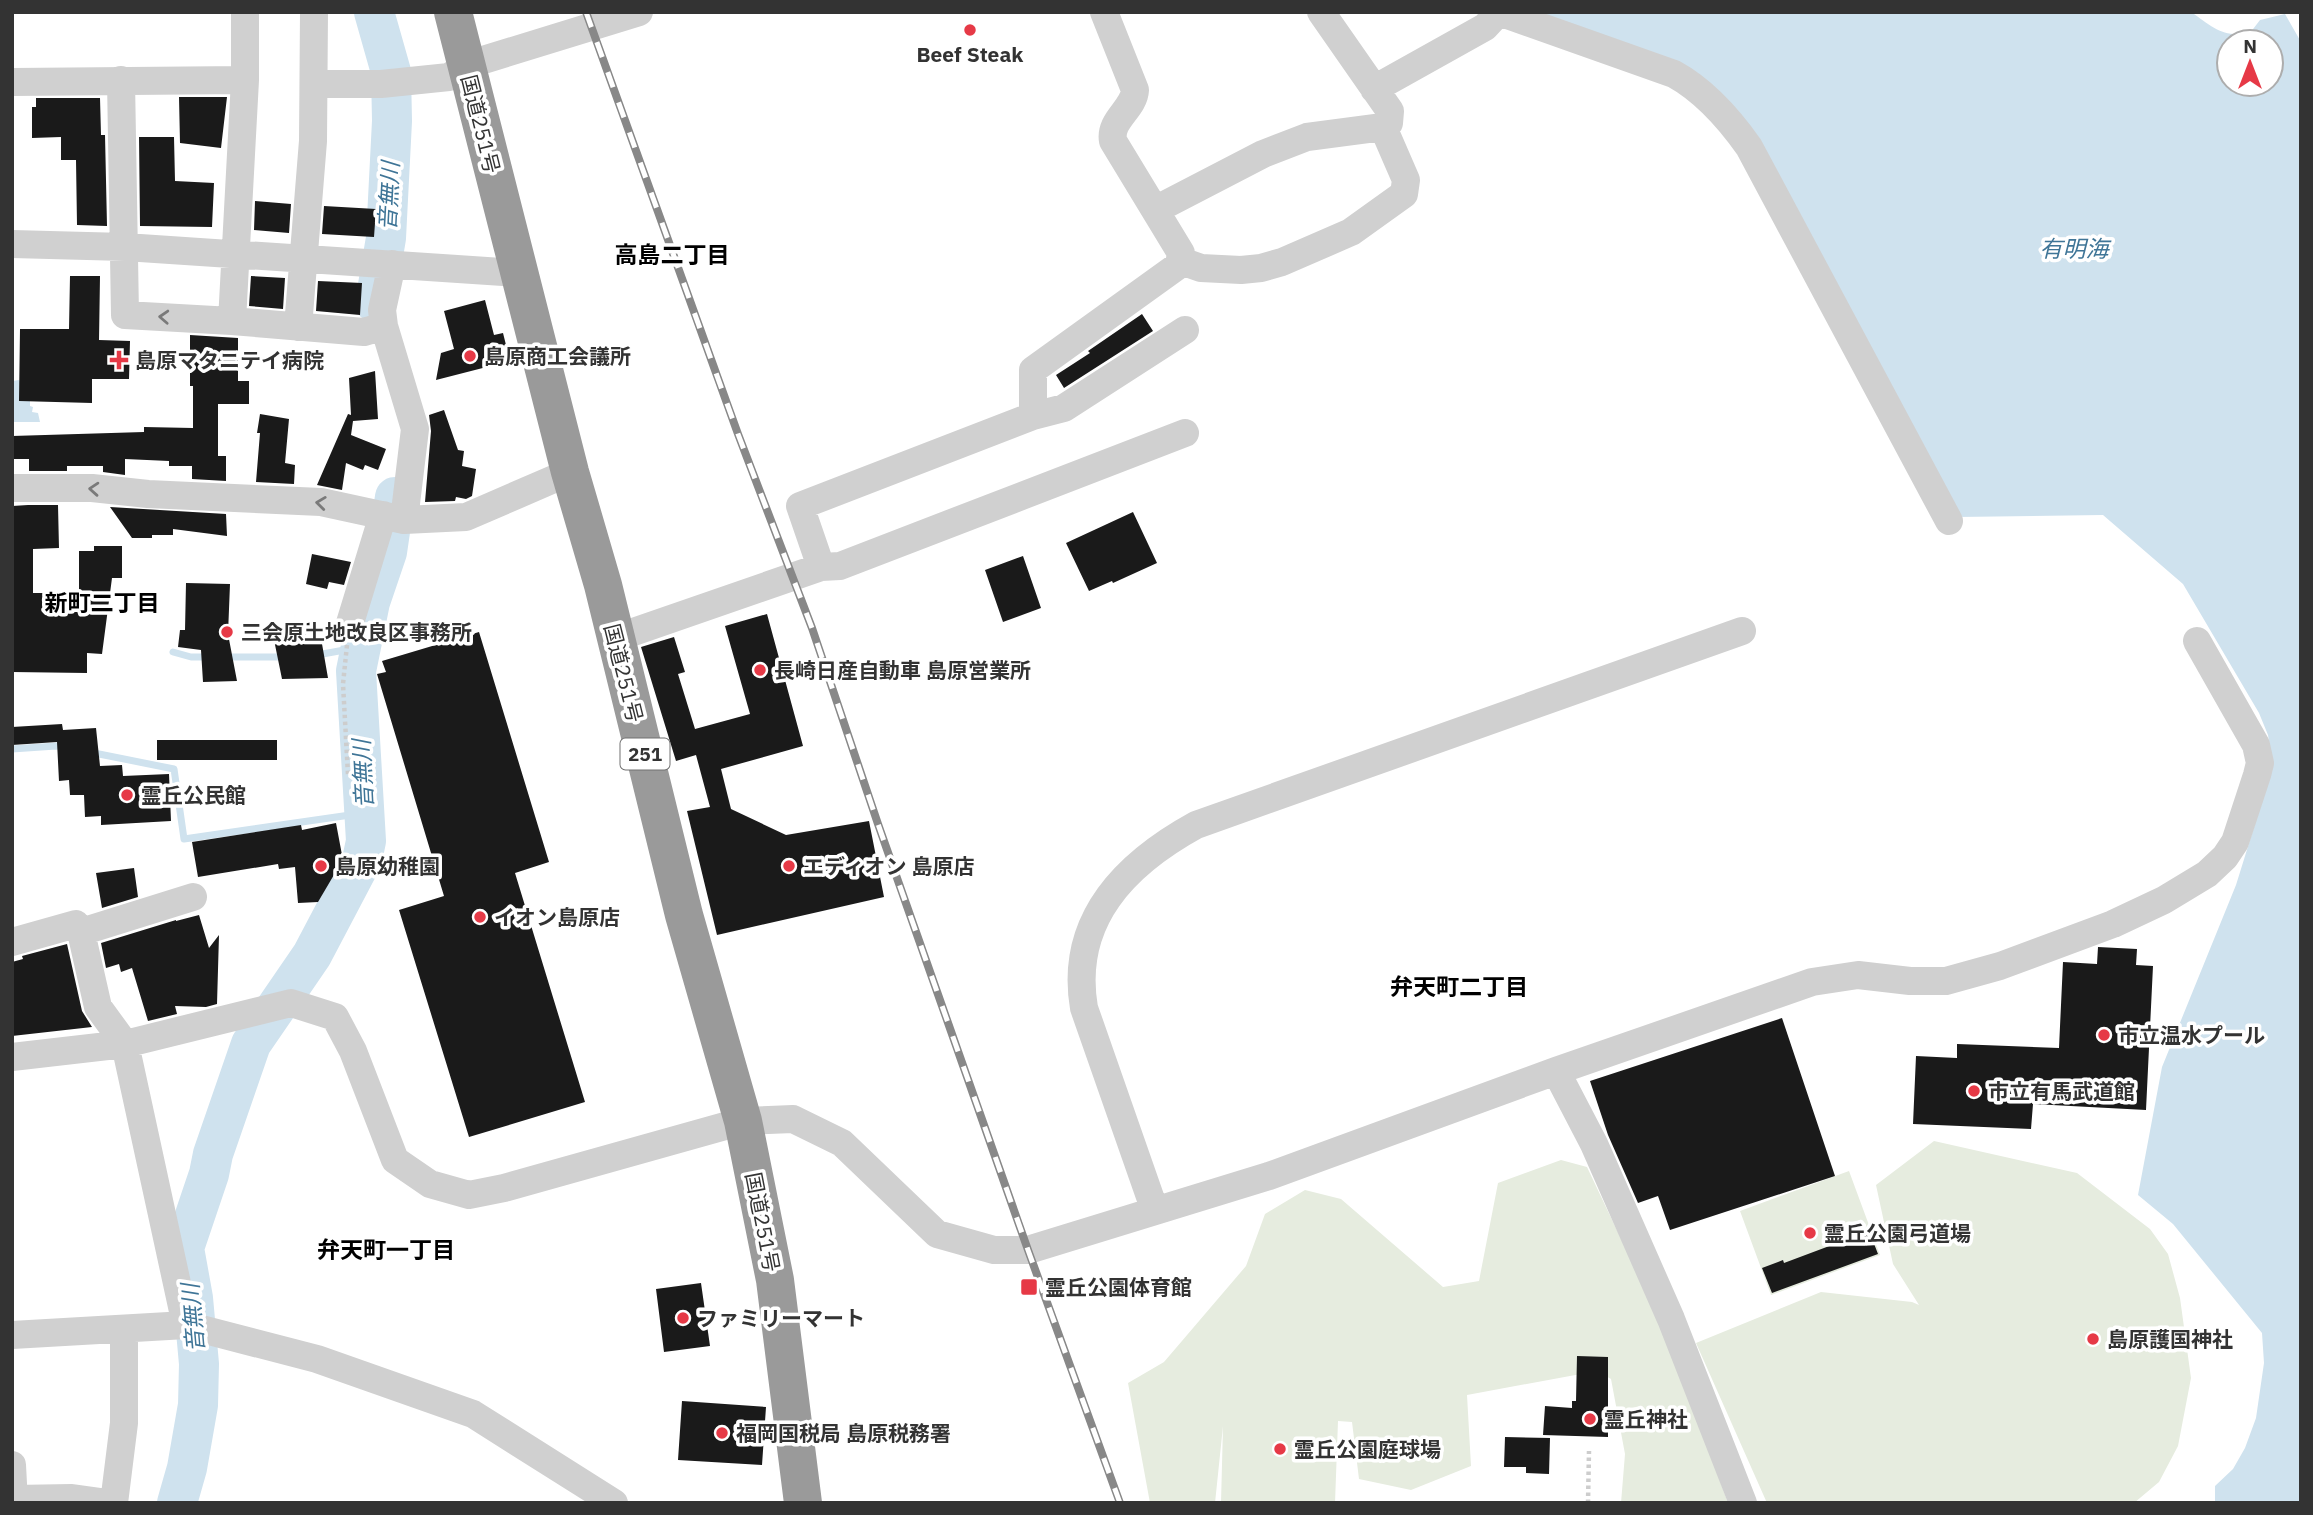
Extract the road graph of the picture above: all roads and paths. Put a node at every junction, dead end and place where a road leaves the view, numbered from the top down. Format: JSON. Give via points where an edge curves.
{"nodes":[{"id":1,"x":245,"y":12,"type":"edge"},
{"id":2,"x":314,"y":12,"type":"edge"},
{"id":3,"x":453,"y":12,"type":"edge"},
{"id":4,"x":639,"y":12,"type":"edge"},
{"id":5,"x":1104,"y":12,"type":"edge"},
{"id":6,"x":1321,"y":12,"type":"edge"},
{"id":7,"x":1499,"y":12,"type":"edge"},
{"id":8,"x":467,"y":65,"type":"junction"},
{"id":9,"x":121,"y":80,"type":"junction"},
{"id":10,"x":245,"y":80,"type":"junction"},
{"id":11,"x":12,"y":82,"type":"edge"},
{"id":12,"x":314,"y":84,"type":"junction"},
{"id":13,"x":1374,"y":89,"type":"junction"},
{"id":14,"x":1383,"y":127,"type":"junction"},
{"id":15,"x":1155,"y":210,"type":"junction"},
{"id":16,"x":12,"y":244,"type":"edge"},
{"id":17,"x":125,"y":247,"type":"junction"},
{"id":18,"x":236,"y":254,"type":"junction"},
{"id":19,"x":304,"y":259,"type":"junction"},
{"id":20,"x":1181,"y":261,"type":"junction"},
{"id":21,"x":379,"y":264,"type":"junction"},
{"id":22,"x":518,"y":273,"type":"junction"},
{"id":23,"x":232,"y":321,"type":"junction"},
{"id":24,"x":298,"y":327,"type":"junction"},
{"id":25,"x":374,"y":329,"type":"junction"},
{"id":26,"x":1185,"y":330,"type":"dead end"},
{"id":27,"x":1033,"y":416,"type":"junction"},
{"id":28,"x":1185,"y":433,"type":"dead end"},
{"id":29,"x":570,"y":472,"type":"junction"},
{"id":30,"x":12,"y":488,"type":"edge"},
{"id":31,"x":394,"y":518,"type":"junction"},
{"id":32,"x":1949,"y":521,"type":"dead end"},
{"id":33,"x":821,"y":567,"type":"junction"},
{"id":34,"x":349,"y":623,"type":"joint"},
{"id":35,"x":1742,"y":631,"type":"dead end"},
{"id":36,"x":616,"y":638,"type":"junction"},
{"id":37,"x":2197,"y":641,"type":"dead end"},
{"id":38,"x":348,"y":775,"type":"dead end"},
{"id":39,"x":193,"y":897,"type":"dead end"},
{"id":40,"x":79,"y":928,"type":"junction"},
{"id":41,"x":12,"y":942,"type":"edge"},
{"id":42,"x":125,"y":1044,"type":"junction"},
{"id":43,"x":12,"y":1057,"type":"edge"},
{"id":44,"x":1556,"y":1071,"type":"junction"},
{"id":45,"x":743,"y":1121,"type":"junction"},
{"id":46,"x":1155,"y":1211,"type":"junction"},
{"id":47,"x":195,"y":1327,"type":"junction"},
{"id":48,"x":124,"y":1329,"type":"junction"},
{"id":49,"x":12,"y":1335,"type":"edge"},
{"id":50,"x":1589,"y":1451,"type":"dead end"},
{"id":51,"x":12,"y":1465,"type":"edge"},
{"id":52,"x":599,"y":1499,"type":"edge"},
{"id":53,"x":14,"y":1501,"type":"edge"},
{"id":54,"x":108,"y":1503,"type":"edge"},
{"id":55,"x":114,"y":1503,"type":"edge"},
{"id":56,"x":803,"y":1503,"type":"edge"},
{"id":57,"x":1588,"y":1503,"type":"edge"},
{"id":58,"x":1743,"y":1503,"type":"edge"}],
"edges":[{"from":1,"to":10,"type":"street"},
{"from":2,"to":12,"type":"street"},
{"from":3,"to":8,"type":"highway","name":"国道251号","number":"251"},
{"from":4,"to":8,"type":"street"},
{"from":5,"to":15,"type":"street","via":[[1135,90],[1113,128],[1113,141]]},
{"from":6,"to":13,"type":"street"},
{"from":7,"to":13,"type":"street","via":[[1485,27]]},
{"from":7,"to":32,"type":"street","via":[[1674,74],[1689,82],[1741,135]]},
{"from":8,"to":12,"type":"street","via":[[449,77],[382,84]]},
{"from":8,"to":22,"type":"highway","name":"国道251号","number":"251"},
{"from":9,"to":10,"type":"street"},
{"from":9,"to":11,"type":"street"},
{"from":9,"to":17,"type":"street"},
{"from":10,"to":18,"type":"street"},
{"from":12,"to":19,"type":"street"},
{"from":13,"to":14,"type":"street","via":[[1390,111],[1389,123]]},
{"from":14,"to":15,"type":"street","via":[[1307,137],[1263,154]]},
{"from":14,"to":20,"type":"street","via":[[1406,180],[1404,194],[1351,232],[1261,268],[1201,268]]},
{"from":15,"to":20,"type":"street","via":[[1181,253]]},
{"from":16,"to":17,"type":"street"},
{"from":17,"to":18,"type":"street"},
{"from":23,"to":17,"type":"street","one_way":true,"via":[[125,315]]},
{"from":18,"to":19,"type":"street"},
{"from":18,"to":23,"type":"street"},
{"from":19,"to":21,"type":"street"},
{"from":19,"to":24,"type":"street"},
{"from":20,"to":27,"type":"street","via":[[1033,370]]},
{"from":21,"to":22,"type":"street"},
{"from":21,"to":25,"type":"street","via":[[382,310]]},
{"from":22,"to":29,"type":"highway","name":"国道251号","number":"251"},
{"from":23,"to":24,"type":"street"},
{"from":24,"to":25,"type":"street"},
{"from":25,"to":31,"type":"street","via":[[404,387],[415,429]]},
{"from":26,"to":27,"type":"street","via":[[1064,408]]},
{"from":27,"to":33,"type":"street","via":[[800,506]]},
{"from":28,"to":33,"type":"street","via":[[840,566]]},
{"from":29,"to":31,"type":"street","via":[[466,517]]},
{"from":29,"to":36,"type":"highway","name":"国道251号","number":"251"},
{"from":31,"to":30,"type":"street","one_way":true,"via":[[321,502],[92,488]]},
{"from":31,"to":34,"type":"street","via":[[369,564]]},
{"from":33,"to":36,"type":"street"},
{"from":34,"to":38,"type":"path","via":[[343,684]]},
{"from":35,"to":46,"type":"street","via":[[1196,825],[1125,877],[1088,932],[1080,986]]},
{"from":36,"to":45,"type":"highway","name":"国道251号","number":"251","via":[[684,915]]},
{"from":37,"to":44,"type":"street","via":[[2256,745],[2260,763],[2235,842],[2207,874],[2113,924],[2000,966],[1946,981],[1858,975],[1812,982]]},
{"from":39,"to":40,"type":"street"},
{"from":40,"to":41,"type":"street"},
{"from":40,"to":42,"type":"street","via":[[98,1007]]},
{"from":42,"to":43,"type":"street"},
{"from":42,"to":45,"type":"street","via":[[291,1003],[335,1017],[396,1160],[430,1184],[469,1195]]},
{"from":42,"to":47,"type":"street"},
{"from":44,"to":46,"type":"street","via":[[1269,1176]]},
{"from":44,"to":58,"type":"street","via":[[1594,1144],[1671,1319]]},
{"from":45,"to":46,"type":"street","via":[[793,1119],[842,1143],[937,1234],[994,1250],[1028,1250]]},
{"from":45,"to":56,"type":"highway","name":"国道251号","number":"251","via":[[775,1280]]},
{"from":47,"to":48,"type":"street"},
{"from":47,"to":52,"type":"street","via":[[317,1359],[473,1414]]},
{"from":48,"to":49,"type":"street"},
{"from":48,"to":55,"type":"street","via":[[124,1423]]},
{"from":50,"to":57,"type":"path"},
{"from":51,"to":53,"type":"street"},
{"from":53,"to":54,"type":"street","via":[[72,1498]]}]}
